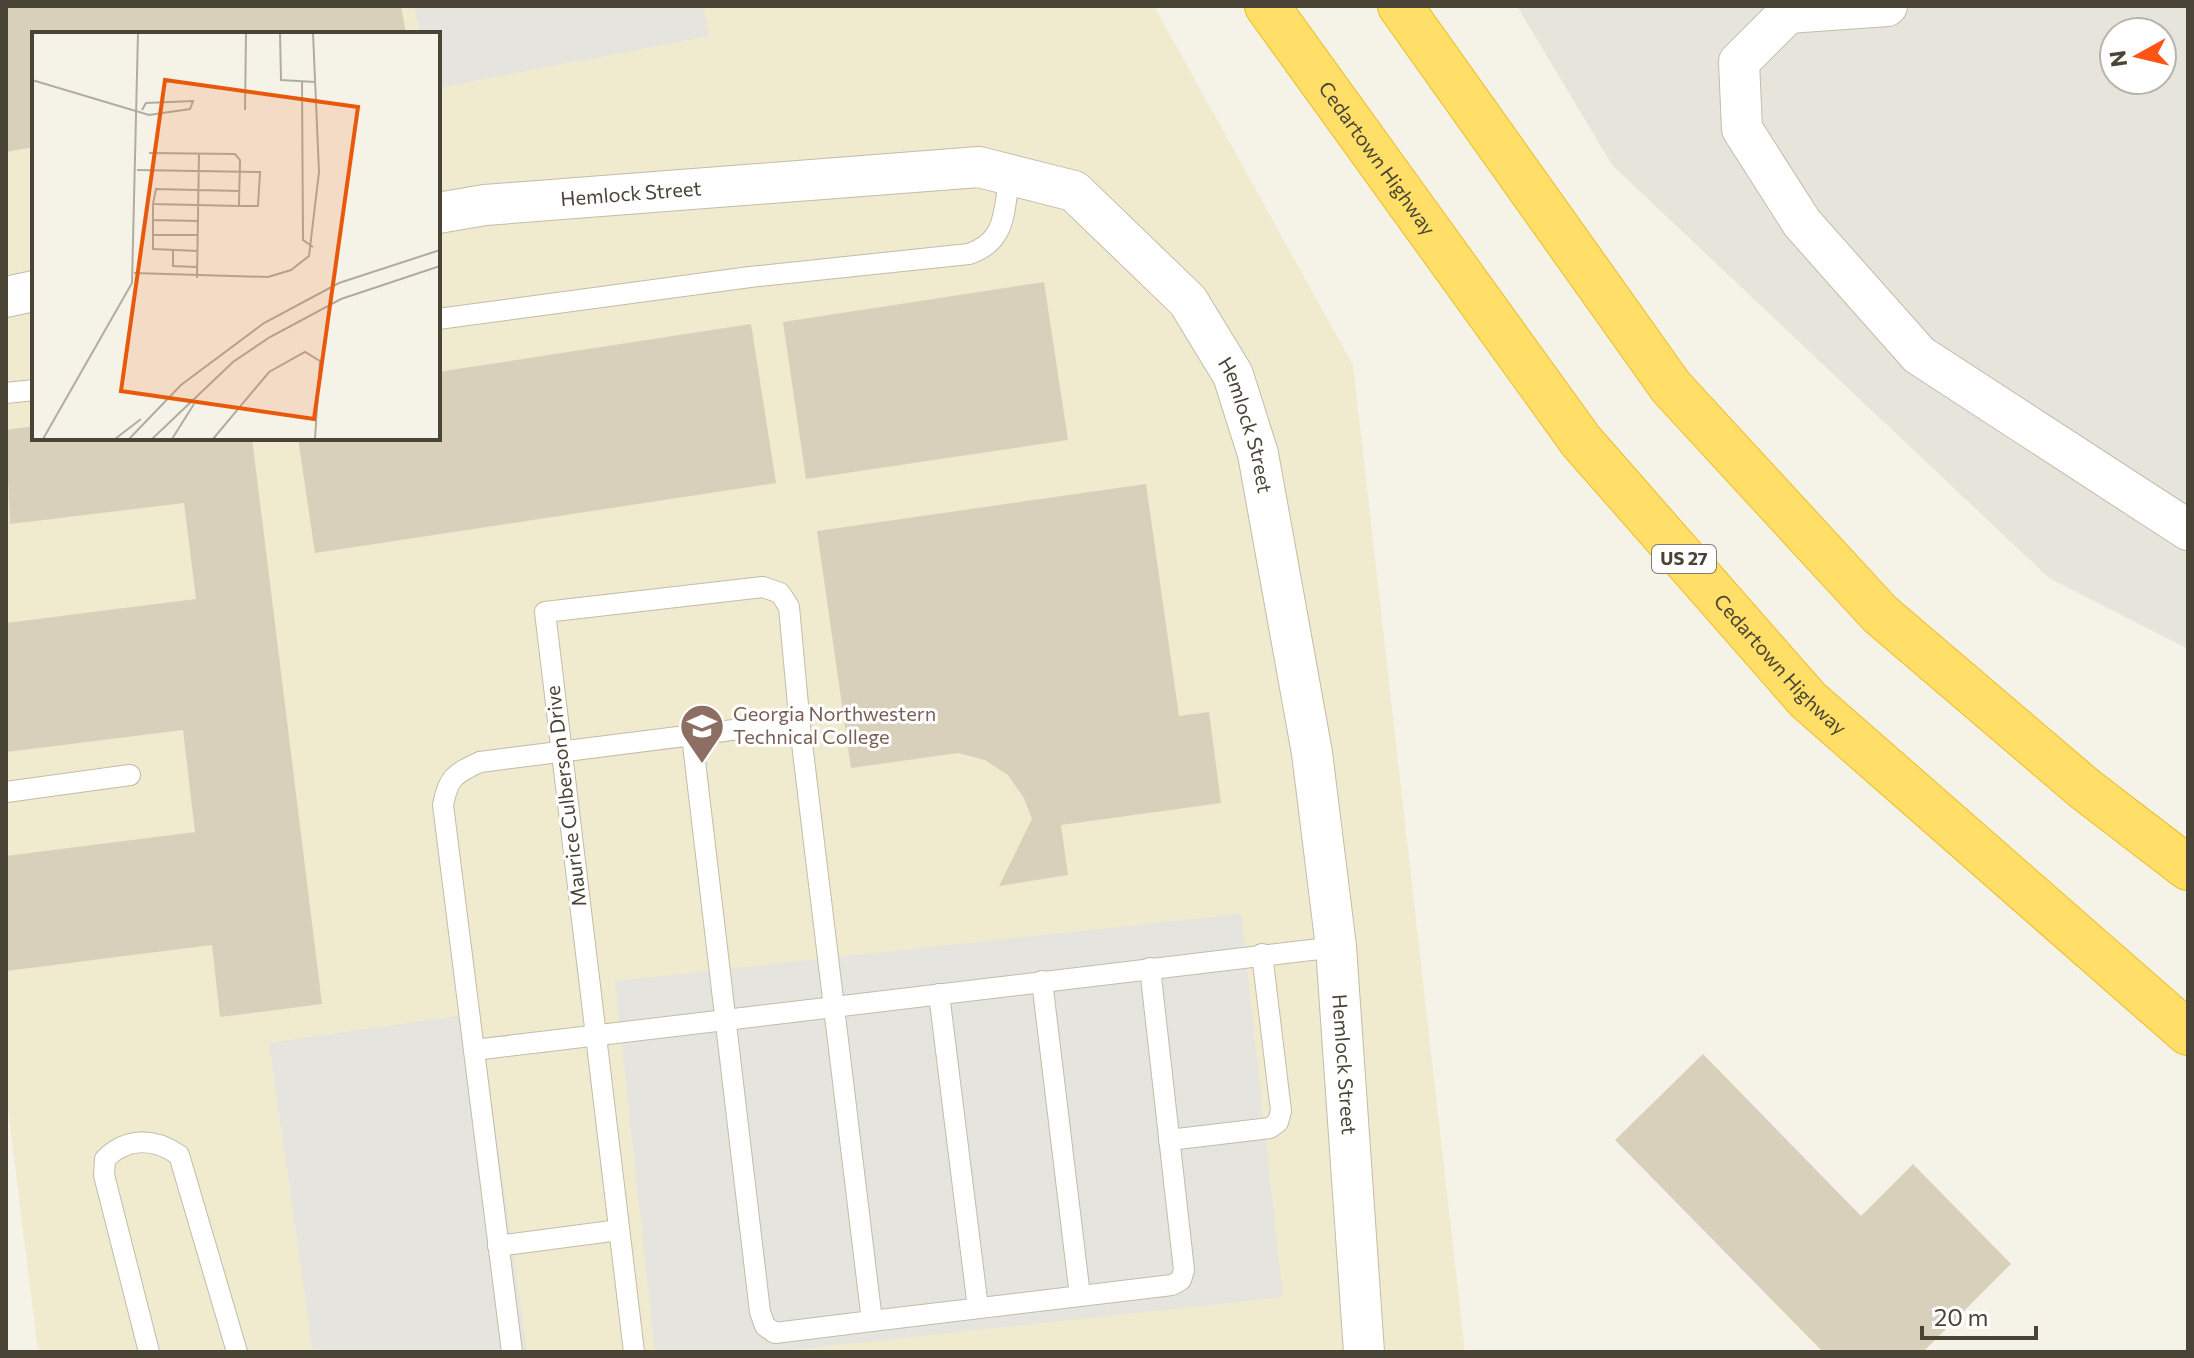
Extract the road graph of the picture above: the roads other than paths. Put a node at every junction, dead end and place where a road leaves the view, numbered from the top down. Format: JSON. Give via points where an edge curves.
{"nodes":[{"id":1,"x":1267,"y":6,"type":"edge"},
{"id":2,"x":1400,"y":6,"type":"edge"},
{"id":3,"x":1887,"y":6,"type":"edge"},
{"id":4,"x":1010,"y":175,"type":"junction"},
{"id":5,"x":440,"y":213,"type":"edge"},
{"id":6,"x":32,"y":291,"type":"edge"},
{"id":7,"x":6,"y":297,"type":"edge"},
{"id":8,"x":440,"y":319,"type":"edge"},
{"id":9,"x":32,"y":390,"type":"edge"},
{"id":10,"x":6,"y":393,"type":"edge"},
{"id":11,"x":2188,"y":530,"type":"edge"},
{"id":12,"x":800,"y":727,"type":"junction"},
{"id":13,"x":692,"y":736,"type":"junction"},
{"id":14,"x":560,"y":752,"type":"junction"},
{"id":15,"x":130,"y":775,"type":"dead end"},
{"id":16,"x":2085,"y":789,"type":"junction"},
{"id":17,"x":6,"y":792,"type":"edge"},
{"id":18,"x":2188,"y":837,"type":"edge"},
{"id":19,"x":2188,"y":868,"type":"edge"},
{"id":20,"x":1336,"y":947,"type":"junction"},
{"id":21,"x":1262,"y":954,"type":"junction"},
{"id":22,"x":1150,"y":968,"type":"junction"},
{"id":23,"x":1042,"y":981,"type":"junction"},
{"id":24,"x":939,"y":994,"type":"junction"},
{"id":25,"x":835,"y":1007,"type":"junction"},
{"id":26,"x":725,"y":1020,"type":"junction"},
{"id":27,"x":2188,"y":1033,"type":"edge"},
{"id":28,"x":594,"y":1037,"type":"junction"},
{"id":29,"x":474,"y":1050,"type":"junction"},
{"id":30,"x":1169,"y":1140,"type":"junction"},
{"id":31,"x":619,"y":1230,"type":"junction"},
{"id":32,"x":498,"y":1246,"type":"junction"},
{"id":33,"x":1080,"y":1296,"type":"junction"},
{"id":34,"x":978,"y":1308,"type":"junction"},
{"id":35,"x":872,"y":1321,"type":"junction"},
{"id":36,"x":149,"y":1352,"type":"edge"},
{"id":37,"x":237,"y":1352,"type":"edge"},
{"id":38,"x":512,"y":1352,"type":"edge"},
{"id":39,"x":634,"y":1352,"type":"edge"},
{"id":40,"x":1364,"y":1352,"type":"edge"}],
"edges":[{"from":1,"to":27,"type":"highway","name":"Cedartown Highway","number":"US 27","via":[[1581,441],[1808,700]]},
{"from":2,"to":16,"type":"highway","via":[[1671,387],[1880,614]]},
{"from":3,"to":11,"type":"street","via":[[1788,13],[1739,62],[1742,129],[1802,223],[1919,355]]},
{"from":4,"to":5,"type":"street","name":"Hemlock Street","via":[[979,167]]},
{"from":4,"to":8,"type":"lane","via":[[999,232],[987,248],[969,254]]},
{"from":4,"to":20,"type":"street","name":"Hemlock Street","via":[[1074,191],[1188,301],[1233,375],[1258,454],[1312,753]]},
{"from":6,"to":7,"type":"street"},
{"from":9,"to":10,"type":"lane"},
{"from":12,"to":13,"type":"lane","via":[[788,723]]},
{"from":12,"to":14,"type":"lane","name":"Maurice Culberson Drive","via":[[789,607],[780,593],[763,587],[545,612]]},
{"from":12,"to":25,"type":"lane"},
{"from":13,"to":14,"type":"lane"},
{"from":13,"to":26,"type":"lane"},
{"from":14,"to":28,"type":"lane","name":"Maurice Culberson Drive"},
{"from":14,"to":29,"type":"lane","via":[[480,762],[459,771],[446,785],[443,805]]},
{"from":15,"to":17,"type":"lane"},
{"from":16,"to":18,"type":"highway"},
{"from":16,"to":19,"type":"highway"},
{"from":20,"to":21,"type":"lane"},
{"from":20,"to":40,"type":"street","name":"Hemlock Street"},
{"from":21,"to":22,"type":"lane"},
{"from":21,"to":30,"type":"lane","via":[[1281,1111],[1278,1122],[1270,1128]]},
{"from":22,"to":23,"type":"lane"},
{"from":22,"to":30,"type":"lane"},
{"from":23,"to":24,"type":"lane"},
{"from":23,"to":33,"type":"lane"},
{"from":24,"to":25,"type":"lane"},
{"from":24,"to":34,"type":"lane"},
{"from":25,"to":26,"type":"lane"},
{"from":25,"to":35,"type":"lane"},
{"from":26,"to":28,"type":"lane"},
{"from":26,"to":35,"type":"lane","via":[[765,1326],[775,1333]]},
{"from":28,"to":29,"type":"lane"},
{"from":28,"to":31,"type":"lane","name":"Maurice Culberson Drive"},
{"from":29,"to":32,"type":"lane"},
{"from":30,"to":33,"type":"lane","via":[[1181,1280]]},
{"from":31,"to":32,"type":"lane"},
{"from":31,"to":39,"type":"lane","name":"Maurice Culberson Drive"},
{"from":32,"to":38,"type":"lane"},
{"from":33,"to":34,"type":"lane"},
{"from":34,"to":35,"type":"lane"},
{"from":36,"to":37,"type":"lane","via":[[104,1175],[105,1159],[116,1147],[141,1141],[163,1144],[179,1155]]}]}
